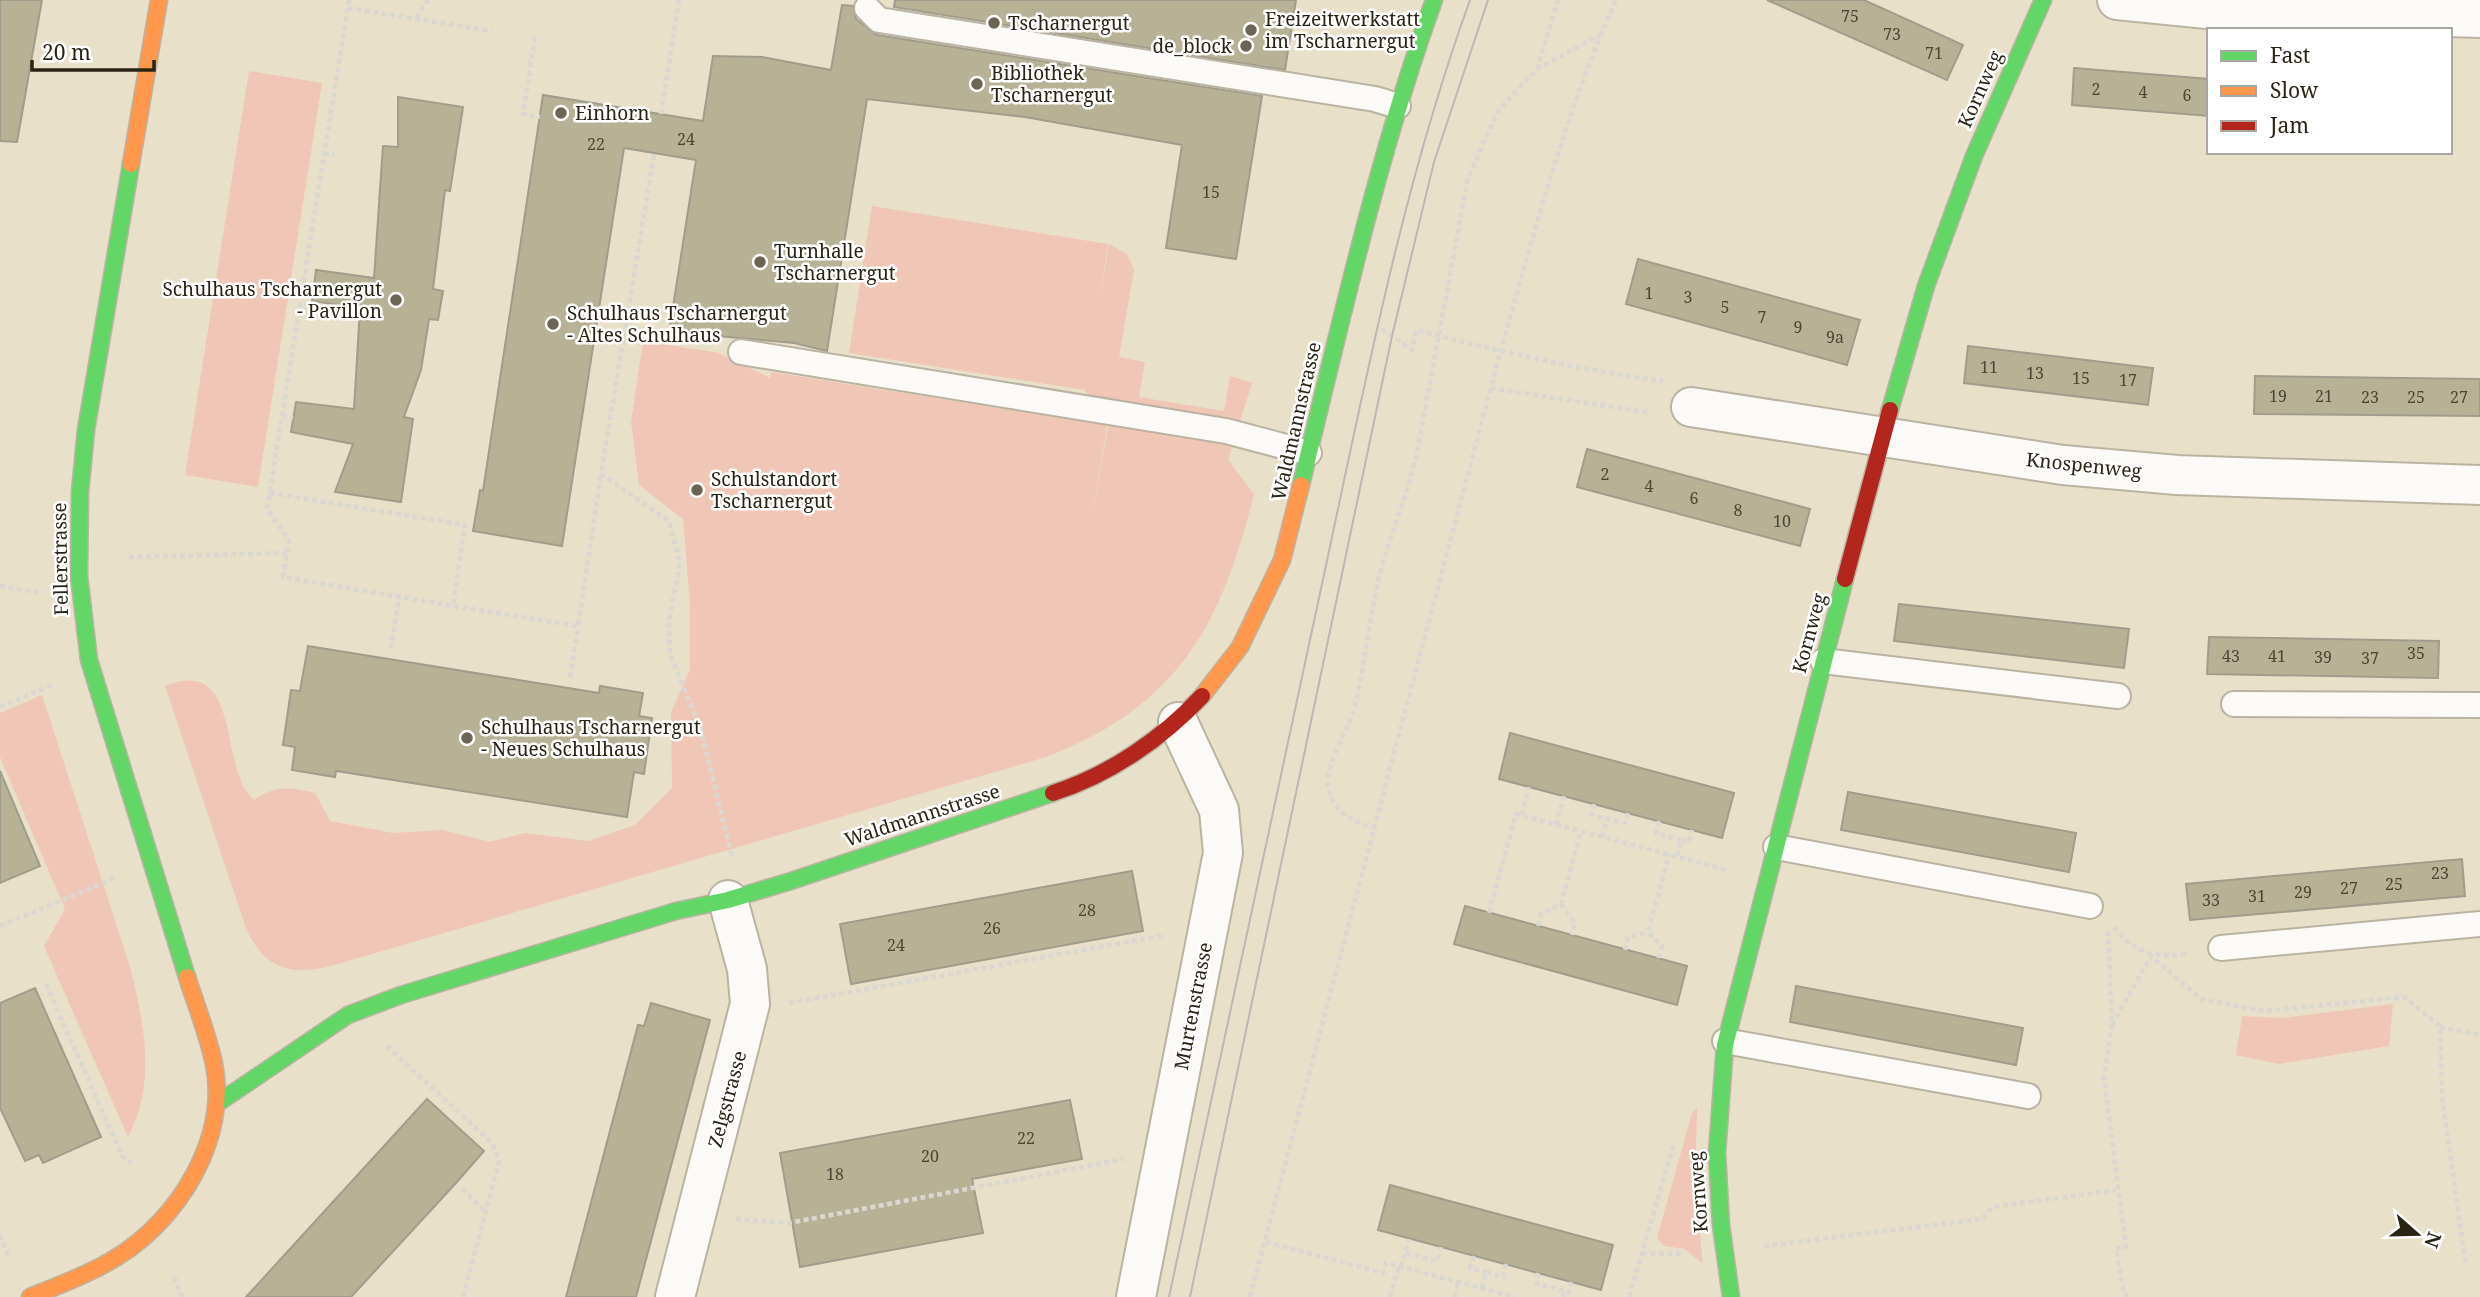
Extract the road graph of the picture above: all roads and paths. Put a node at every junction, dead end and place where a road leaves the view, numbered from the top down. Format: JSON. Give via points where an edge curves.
{"nodes":[{"id":1,"x":159,"y":0,"type":"edge"},
{"id":2,"x":349,"y":0,"type":"edge"},
{"id":3,"x":428,"y":0,"type":"edge"},
{"id":4,"x":679,"y":0,"type":"edge"},
{"id":5,"x":1434,"y":0,"type":"edge"},
{"id":6,"x":1558,"y":0,"type":"edge"},
{"id":7,"x":1616,"y":0,"type":"edge"},
{"id":8,"x":2043,"y":0,"type":"edge"},
{"id":9,"x":2117,"y":0,"type":"edge"},
{"id":10,"x":348,"y":8,"type":"junction"},
{"id":11,"x":867,"y":8,"type":"dead end"},
{"id":12,"x":416,"y":18,"type":"junction"},
{"id":13,"x":2480,"y":19,"type":"edge"},
{"id":14,"x":492,"y":30,"type":"dead end"},
{"id":15,"x":1600,"y":35,"type":"junction"},
{"id":16,"x":535,"y":37,"type":"dead end"},
{"id":17,"x":1536,"y":69,"type":"junction"},
{"id":18,"x":1398,"y":106,"type":"junction"},
{"id":19,"x":661,"y":114,"type":"dead end"},
{"id":20,"x":540,"y":117,"type":"dead end"},
{"id":21,"x":324,"y":154,"type":"junction"},
{"id":22,"x":335,"y":155,"type":"dead end"},
{"id":23,"x":654,"y":155,"type":"dead end"},
{"id":24,"x":302,"y":284,"type":"junction"},
{"id":25,"x":314,"y":286,"type":"dead end"},
{"id":26,"x":1378,"y":326,"type":"dead end"},
{"id":27,"x":1438,"y":335,"type":"junction"},
{"id":28,"x":741,"y":352,"type":"dead end"},
{"id":29,"x":1500,"y":353,"type":"junction"},
{"id":30,"x":1491,"y":388,"type":"junction"},
{"id":31,"x":1681,"y":394,"type":"junction"},
{"id":32,"x":282,"y":416,"type":"junction"},
{"id":33,"x":293,"y":418,"type":"dead end"},
{"id":34,"x":1882,"y":439,"type":"junction"},
{"id":35,"x":1310,"y":453,"type":"junction"},
{"id":36,"x":601,"y":474,"type":"junction"},
{"id":37,"x":2480,"y":485,"type":"edge"},
{"id":38,"x":270,"y":492,"type":"junction"},
{"id":39,"x":288,"y":553,"type":"junction"},
{"id":40,"x":130,"y":557,"type":"dead end"},
{"id":41,"x":0,"y":586,"type":"edge"},
{"id":42,"x":42,"y":593,"type":"dead end"},
{"id":43,"x":399,"y":597,"type":"junction"},
{"id":44,"x":453,"y":606,"type":"junction"},
{"id":45,"x":578,"y":626,"type":"junction"},
{"id":46,"x":391,"y":649,"type":"dead end"},
{"id":47,"x":1823,"y":661,"type":"junction"},
{"id":48,"x":570,"y":677,"type":"dead end"},
{"id":49,"x":56,"y":683,"type":"dead end"},
{"id":50,"x":2118,"y":696,"type":"dead end"},
{"id":51,"x":2234,"y":704,"type":"dead end"},
{"id":52,"x":2480,"y":705,"type":"edge"},
{"id":53,"x":0,"y":707,"type":"edge"},
{"id":54,"x":1178,"y":722,"type":"junction"},
{"id":55,"x":1529,"y":787,"type":"dead end"},
{"id":56,"x":1564,"y":796,"type":"dead end"},
{"id":57,"x":1594,"y":804,"type":"dead end"},
{"id":58,"x":1628,"y":813,"type":"dead end"},
{"id":59,"x":1522,"y":815,"type":"junction"},
{"id":60,"x":1606,"y":819,"type":"junction"},
{"id":61,"x":1659,"y":821,"type":"dead end"},
{"id":62,"x":1556,"y":825,"type":"junction"},
{"id":63,"x":1376,"y":829,"type":"junction"},
{"id":64,"x":1692,"y":830,"type":"dead end"},
{"id":65,"x":1581,"y":831,"type":"junction"},
{"id":66,"x":1602,"y":836,"type":"junction"},
{"id":67,"x":1681,"y":840,"type":"junction"},
{"id":68,"x":1776,"y":846,"type":"junction"},
{"id":69,"x":1669,"y":855,"type":"junction"},
{"id":70,"x":1677,"y":856,"type":"junction"},
{"id":71,"x":733,"y":860,"type":"dead end"},
{"id":72,"x":1730,"y":870,"type":"dead end"},
{"id":73,"x":115,"y":878,"type":"dead end"},
{"id":74,"x":728,"y":900,"type":"junction"},
{"id":75,"x":1561,"y":904,"type":"junction"},
{"id":76,"x":2090,"y":906,"type":"dead end"},
{"id":77,"x":1489,"y":913,"type":"dead end"},
{"id":78,"x":2480,"y":924,"type":"edge"},
{"id":79,"x":0,"y":926,"type":"edge"},
{"id":80,"x":1538,"y":926,"type":"dead end"},
{"id":81,"x":1208,"y":927,"type":"junction"},
{"id":82,"x":1648,"y":932,"type":"junction"},
{"id":83,"x":1572,"y":935,"type":"dead end"},
{"id":84,"x":2221,"y":948,"type":"joint"},
{"id":85,"x":1625,"y":950,"type":"dead end"},
{"id":86,"x":2151,"y":956,"type":"junction"},
{"id":87,"x":1658,"y":958,"type":"dead end"},
{"id":88,"x":46,"y":984,"type":"dead end"},
{"id":89,"x":778,"y":1004,"type":"dead end"},
{"id":90,"x":2112,"y":1025,"type":"junction"},
{"id":91,"x":2440,"y":1027,"type":"junction"},
{"id":92,"x":2480,"y":1035,"type":"edge"},
{"id":93,"x":1725,"y":1041,"type":"junction"},
{"id":94,"x":387,"y":1046,"type":"dead end"},
{"id":95,"x":2028,"y":1096,"type":"dead end"},
{"id":96,"x":218,"y":1103,"type":"junction"},
{"id":97,"x":1676,"y":1137,"type":"dead end"},
{"id":98,"x":1166,"y":1151,"type":"junction"},
{"id":99,"x":132,"y":1164,"type":"dead end"},
{"id":100,"x":462,"y":1189,"type":"dead end"},
{"id":101,"x":2116,"y":1190,"type":"junction"},
{"id":102,"x":486,"y":1212,"type":"junction"},
{"id":103,"x":722,"y":1218,"type":"dead end"},
{"id":104,"x":0,"y":1236,"type":"edge"},
{"id":105,"x":1409,"y":1239,"type":"dead end"},
{"id":106,"x":1266,"y":1242,"type":"junction"},
{"id":107,"x":1441,"y":1247,"type":"dead end"},
{"id":108,"x":1724,"y":1251,"type":"junction"},
{"id":109,"x":1406,"y":1253,"type":"junction"},
{"id":110,"x":1642,"y":1253,"type":"junction"},
{"id":111,"x":1474,"y":1256,"type":"dead end"},
{"id":112,"x":1688,"y":1256,"type":"dead end"},
{"id":113,"x":9,"y":1257,"type":"dead end"},
{"id":114,"x":1506,"y":1264,"type":"dead end"},
{"id":115,"x":1400,"y":1266,"type":"junction"},
{"id":116,"x":2466,"y":1266,"type":"dead end"},
{"id":117,"x":1486,"y":1272,"type":"junction"},
{"id":118,"x":1538,"y":1273,"type":"dead end"},
{"id":119,"x":174,"y":1276,"type":"dead end"},
{"id":120,"x":1458,"y":1282,"type":"junction"},
{"id":121,"x":1571,"y":1282,"type":"dead end"},
{"id":122,"x":1482,"y":1288,"type":"junction"},
{"id":123,"x":1564,"y":1294,"type":"edge"},
{"id":124,"x":30,"y":1297,"type":"edge"},
{"id":125,"x":182,"y":1297,"type":"edge"},
{"id":126,"x":463,"y":1297,"type":"edge"},
{"id":127,"x":675,"y":1297,"type":"edge"},
{"id":128,"x":1136,"y":1297,"type":"edge"},
{"id":129,"x":1250,"y":1297,"type":"edge"},
{"id":130,"x":1390,"y":1297,"type":"edge"},
{"id":131,"x":1455,"y":1297,"type":"edge"},
{"id":132,"x":1515,"y":1297,"type":"edge"},
{"id":133,"x":1629,"y":1297,"type":"edge"},
{"id":134,"x":1731,"y":1297,"type":"edge"},
{"id":135,"x":2127,"y":1297,"type":"edge"}],
"edges":[{"from":1,"to":96,"type":"street","name":"Fellerstrasse","via":[[86,430],[79,576],[89,660],[211,1052]]},
{"from":2,"to":10,"type":"path"},
{"from":3,"to":12,"type":"path"},
{"from":4,"to":19,"type":"path"},
{"from":5,"to":18,"type":"street","name":"Waldmannstrasse"},
{"from":6,"to":17,"type":"path"},
{"from":7,"to":15,"type":"path"},
{"from":8,"to":34,"type":"street","name":"Kornweg","via":[[1942,239]]},
{"from":9,"to":13,"type":"street","via":[[2217,10]]},
{"from":10,"to":12,"type":"path"},
{"from":10,"to":21,"type":"path"},
{"from":11,"to":18,"type":"lane","via":[[879,20]]},
{"from":12,"to":14,"type":"path"},
{"from":15,"to":17,"type":"path"},
{"from":15,"to":29,"type":"path","via":[[1543,204]]},
{"from":16,"to":20,"type":"path","via":[[523,114]]},
{"from":17,"to":27,"type":"path","via":[[1498,111],[1468,178]]},
{"from":18,"to":35,"type":"street","name":"Waldmannstrasse"},
{"from":21,"to":22,"type":"path"},
{"from":21,"to":24,"type":"path"},
{"from":23,"to":36,"type":"path"},
{"from":24,"to":25,"type":"path"},
{"from":24,"to":32,"type":"path"},
{"from":26,"to":27,"type":"path","via":[[1412,350],[1416,330]]},
{"from":27,"to":29,"type":"path"},
{"from":27,"to":63,"type":"path","via":[[1417,453],[1382,567],[1354,711],[1329,773],[1328,784],[1340,810],[1355,823]]},
{"from":28,"to":35,"type":"lane","via":[[1226,431]]},
{"from":29,"to":30,"type":"path"},
{"from":29,"to":31,"type":"path"},
{"from":30,"to":31,"type":"path","via":[[1676,416]]},
{"from":30,"to":63,"type":"path"},
{"from":31,"to":34,"type":"street","name":"Knospenweg"},
{"from":32,"to":33,"type":"path"},
{"from":32,"to":38,"type":"path"},
{"from":34,"to":37,"type":"street","name":"Knospenweg","via":[[2063,465],[2177,475]]},
{"from":34,"to":47,"type":"street","name":"Kornweg"},
{"from":35,"to":54,"type":"street","name":"Waldmannstrasse","via":[[1282,560],[1259,612],[1224,668]]},
{"from":36,"to":45,"type":"path"},
{"from":36,"to":71,"type":"path","via":[[669,521],[680,563],[669,620],[670,655],[700,727]]},
{"from":38,"to":39,"type":"path","via":[[267,509],[289,540]]},
{"from":38,"to":44,"type":"path","via":[[465,525]]},
{"from":39,"to":40,"type":"path"},
{"from":39,"to":43,"type":"path","via":[[283,578]]},
{"from":41,"to":42,"type":"path"},
{"from":43,"to":44,"type":"path"},
{"from":43,"to":46,"type":"path"},
{"from":44,"to":45,"type":"path"},
{"from":45,"to":48,"type":"path"},
{"from":47,"to":50,"type":"lane"},
{"from":47,"to":68,"type":"street","name":"Kornweg"},
{"from":49,"to":53,"type":"path"},
{"from":51,"to":52,"type":"lane"},
{"from":54,"to":74,"type":"street","name":"Waldmannstrasse","via":[[1119,763],[1060,791]]},
{"from":54,"to":81,"type":"street","name":"Murtenstrasse","via":[[1210,787],[1223,829],[1223,853]]},
{"from":55,"to":59,"type":"path"},
{"from":56,"to":62,"type":"path"},
{"from":57,"to":60,"type":"path","via":[[1592,815]]},
{"from":58,"to":60,"type":"path","via":[[1625,823]]},
{"from":59,"to":62,"type":"path"},
{"from":59,"to":77,"type":"path","via":[[1516,814]]},
{"from":60,"to":66,"type":"path"},
{"from":61,"to":67,"type":"path","via":[[1656,833]]},
{"from":62,"to":65,"type":"path"},
{"from":63,"to":106,"type":"path"},
{"from":64,"to":67,"type":"path","via":[[1689,842]]},
{"from":65,"to":66,"type":"path"},
{"from":65,"to":75,"type":"path"},
{"from":66,"to":69,"type":"path"},
{"from":67,"to":70,"type":"path"},
{"from":68,"to":76,"type":"lane"},
{"from":68,"to":93,"type":"street","name":"Kornweg"},
{"from":69,"to":70,"type":"path"},
{"from":69,"to":82,"type":"path"},
{"from":70,"to":72,"type":"path"},
{"from":73,"to":79,"type":"path"},
{"from":74,"to":96,"type":"street","name":"Waldmannstrasse","via":[[676,911],[348,1015]]},
{"from":74,"to":127,"type":"street","name":"Zelgstrasse","via":[[747,969],[749,1012]]},
{"from":75,"to":80,"type":"path","via":[[1541,914]]},
{"from":75,"to":83,"type":"path","via":[[1575,923]]},
{"from":78,"to":84,"type":"lane"},
{"from":81,"to":89,"type":"path","via":[[804,1003]]},
{"from":81,"to":98,"type":"street","name":"Murtenstrasse"},
{"from":82,"to":85,"type":"path","via":[[1629,937]]},
{"from":82,"to":87,"type":"path","via":[[1662,946]]},
{"from":84,"to":86,"type":"path"},
{"from":86,"to":90,"type":"path"},
{"from":86,"to":90,"type":"path","via":[[2129,944],[2107,917]]},
{"from":86,"to":91,"type":"path","via":[[2201,999],[2264,1012],[2404,997]]},
{"from":88,"to":99,"type":"path","via":[[122,1156]]},
{"from":90,"to":101,"type":"path","via":[[2104,1077]]},
{"from":91,"to":92,"type":"path"},
{"from":91,"to":116,"type":"path","via":[[2442,1097]]},
{"from":93,"to":95,"type":"lane"},
{"from":93,"to":108,"type":"street","name":"Kornweg","via":[[1715,1146]]},
{"from":94,"to":102,"type":"path","via":[[492,1143],[499,1162]]},
{"from":96,"to":124,"type":"street","via":[[205,1154],[164,1216],[107,1263]]},
{"from":97,"to":110,"type":"path"},
{"from":98,"to":103,"type":"path","via":[[789,1223]]},
{"from":98,"to":128,"type":"street","name":"Murtenstrasse"},
{"from":100,"to":102,"type":"path"},
{"from":101,"to":108,"type":"path","via":[[1992,1207],[1982,1219]]},
{"from":101,"to":135,"type":"path","via":[[2126,1247],[2116,1249]]},
{"from":102,"to":126,"type":"path"},
{"from":104,"to":113,"type":"path"},
{"from":105,"to":109,"type":"path"},
{"from":106,"to":115,"type":"path","via":[[1383,1273],[1386,1262]]},
{"from":106,"to":129,"type":"path"},
{"from":107,"to":109,"type":"path","via":[[1437,1261]]},
{"from":108,"to":134,"type":"street","name":"Kornweg"},
{"from":109,"to":115,"type":"path"},
{"from":110,"to":112,"type":"path","via":[[1672,1251]]},
{"from":110,"to":133,"type":"path"},
{"from":111,"to":117,"type":"path","via":[[1470,1268]]},
{"from":114,"to":117,"type":"path","via":[[1503,1276]]},
{"from":115,"to":120,"type":"path"},
{"from":115,"to":130,"type":"path"},
{"from":117,"to":122,"type":"path"},
{"from":118,"to":123,"type":"path","via":[[1536,1283]]},
{"from":119,"to":125,"type":"path"},
{"from":120,"to":122,"type":"path"},
{"from":120,"to":131,"type":"path"},
{"from":121,"to":123,"type":"path"},
{"from":122,"to":132,"type":"path"}]}
